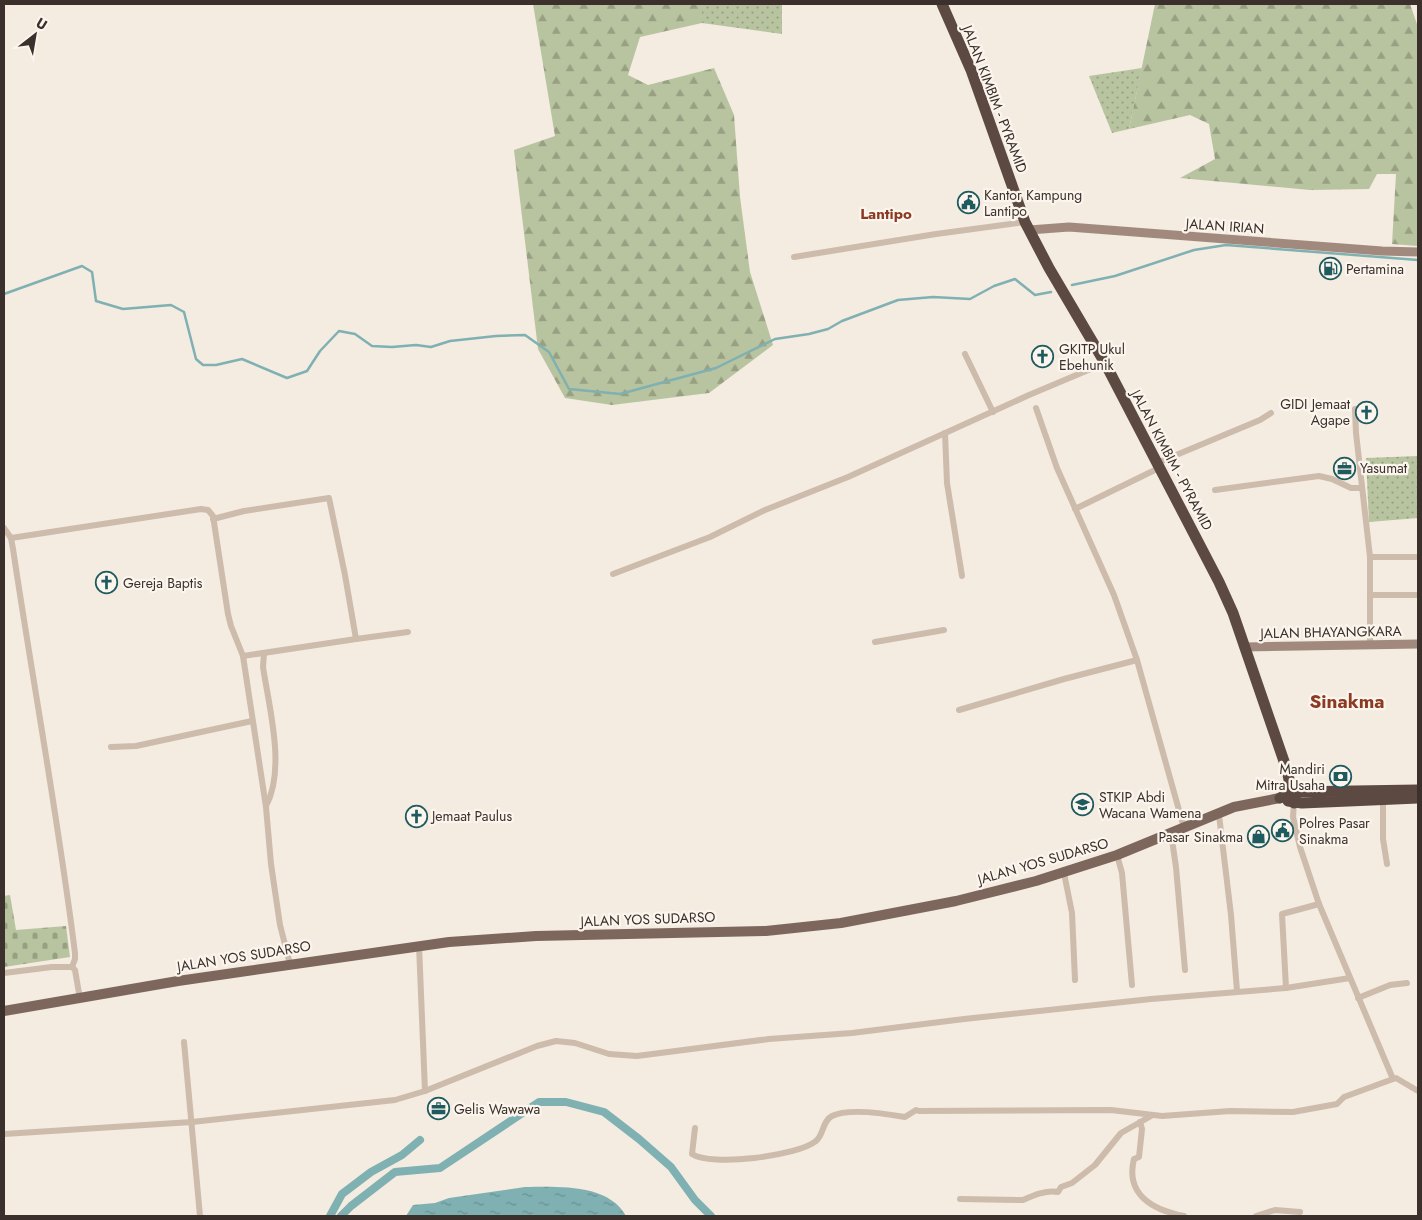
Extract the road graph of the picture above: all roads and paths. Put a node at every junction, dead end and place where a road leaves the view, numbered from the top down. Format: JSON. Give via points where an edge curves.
{"nodes":[{"id":1,"x":942,"y":4,"type":"edge"},
{"id":2,"x":1027,"y":226,"type":"junction"},
{"id":3,"x":1418,"y":252,"type":"edge"},
{"id":4,"x":794,"y":257,"type":"dead end"},
{"id":5,"x":965,"y":354,"type":"dead end"},
{"id":6,"x":1105,"y":363,"type":"junction"},
{"id":7,"x":1036,"y":408,"type":"dead end"},
{"id":8,"x":1355,"y":409,"type":"dead end"},
{"id":9,"x":993,"y":412,"type":"junction"},
{"id":10,"x":1271,"y":413,"type":"dead end"},
{"id":11,"x":945,"y":433,"type":"junction"},
{"id":12,"x":1158,"y":465,"type":"junction"},
{"id":13,"x":1362,"y":488,"type":"junction"},
{"id":14,"x":1214,"y":490,"type":"dead end"},
{"id":15,"x":1074,"y":509,"type":"junction"},
{"id":16,"x":213,"y":519,"type":"junction"},
{"id":17,"x":4,"y":528,"type":"edge"},
{"id":18,"x":11,"y":538,"type":"junction"},
{"id":19,"x":4,"y":547,"type":"edge"},
{"id":20,"x":13,"y":548,"type":"junction"},
{"id":21,"x":1418,"y":557,"type":"edge"},
{"id":22,"x":1370,"y":558,"type":"junction"},
{"id":23,"x":613,"y":574,"type":"dead end"},
{"id":24,"x":962,"y":576,"type":"dead end"},
{"id":25,"x":1370,"y":595,"type":"junction"},
{"id":26,"x":1418,"y":595,"type":"edge"},
{"id":27,"x":944,"y":630,"type":"dead end"},
{"id":28,"x":408,"y":632,"type":"dead end"},
{"id":29,"x":356,"y":639,"type":"junction"},
{"id":30,"x":875,"y":642,"type":"dead end"},
{"id":31,"x":1370,"y":644,"type":"junction"},
{"id":32,"x":1418,"y":644,"type":"edge"},
{"id":33,"x":1244,"y":647,"type":"junction"},
{"id":34,"x":264,"y":652,"type":"junction"},
{"id":35,"x":243,"y":656,"type":"junction"},
{"id":36,"x":1138,"y":660,"type":"junction"},
{"id":37,"x":959,"y":710,"type":"dead end"},
{"id":38,"x":252,"y":721,"type":"junction"},
{"id":39,"x":111,"y":747,"type":"dead end"},
{"id":40,"x":1418,"y":790,"type":"edge"},
{"id":41,"x":1382,"y":796,"type":"junction"},
{"id":42,"x":1280,"y":798,"type":"joint"},
{"id":43,"x":1292,"y":798,"type":"junction"},
{"id":44,"x":1418,"y":798,"type":"edge"},
{"id":45,"x":266,"y":807,"type":"junction"},
{"id":46,"x":1219,"y":815,"type":"junction"},
{"id":47,"x":1184,"y":828,"type":"junction"},
{"id":48,"x":1171,"y":833,"type":"junction"},
{"id":49,"x":1117,"y":855,"type":"junction"},
{"id":50,"x":1387,"y":864,"type":"dead end"},
{"id":51,"x":1064,"y":873,"type":"junction"},
{"id":52,"x":1319,"y":904,"type":"junction"},
{"id":53,"x":419,"y":945,"type":"junction"},
{"id":54,"x":290,"y":964,"type":"junction"},
{"id":55,"x":72,"y":967,"type":"junction"},
{"id":56,"x":1184,"y":970,"type":"dead end"},
{"id":57,"x":4,"y":972,"type":"edge"},
{"id":58,"x":1350,"y":978,"type":"junction"},
{"id":59,"x":1075,"y":980,"type":"dead end"},
{"id":60,"x":1407,"y":983,"type":"dead end"},
{"id":61,"x":1132,"y":985,"type":"dead end"},
{"id":62,"x":1286,"y":988,"type":"junction"},
{"id":63,"x":1237,"y":991,"type":"junction"},
{"id":64,"x":1358,"y":998,"type":"junction"},
{"id":65,"x":80,"y":999,"type":"junction"},
{"id":66,"x":4,"y":1011,"type":"edge"},
{"id":67,"x":184,"y":1042,"type":"dead end"},
{"id":68,"x":1394,"y":1079,"type":"junction"},
{"id":69,"x":425,"y":1091,"type":"junction"},
{"id":70,"x":1418,"y":1091,"type":"edge"},
{"id":71,"x":1151,"y":1116,"type":"junction"},
{"id":72,"x":192,"y":1122,"type":"junction"},
{"id":73,"x":1140,"y":1122,"type":"junction"},
{"id":74,"x":696,"y":1128,"type":"dead end"},
{"id":75,"x":4,"y":1134,"type":"edge"},
{"id":76,"x":960,"y":1199,"type":"dead end"},
{"id":77,"x":1300,"y":1212,"type":"dead end"},
{"id":78,"x":200,"y":1216,"type":"edge"},
{"id":79,"x":1184,"y":1216,"type":"edge"},
{"id":80,"x":1256,"y":1216,"type":"edge"}],
"edges":[{"from":1,"to":2,"type":"highway","name":"JALAN KIMBIM - PYRAMID","via":[[970,70]]},
{"from":2,"to":3,"type":"main road","name":"JALAN IRIAN"},
{"from":2,"to":4,"type":"street","via":[[936,234]]},
{"from":2,"to":6,"type":"highway","name":"JALAN KIMBIM - PYRAMID"},
{"from":5,"to":9,"type":"street"},
{"from":6,"to":9,"type":"street"},
{"from":6,"to":12,"type":"highway","name":"JALAN KIMBIM - PYRAMID"},
{"from":7,"to":15,"type":"street"},
{"from":8,"to":13,"type":"street"},
{"from":9,"to":11,"type":"street"},
{"from":10,"to":12,"type":"street"},
{"from":11,"to":23,"type":"street","via":[[710,537]]},
{"from":11,"to":24,"type":"street","via":[[947,483]]},
{"from":12,"to":15,"type":"street"},
{"from":12,"to":33,"type":"highway","name":"JALAN KIMBIM - PYRAMID","via":[[1219,582]]},
{"from":13,"to":14,"type":"street","via":[[1351,488],[1319,476]]},
{"from":13,"to":22,"type":"street"},
{"from":15,"to":36,"type":"street","via":[[1114,595]]},
{"from":16,"to":18,"type":"street","via":[[208,510],[201,509]]},
{"from":16,"to":29,"type":"street","via":[[329,498]]},
{"from":16,"to":35,"type":"street","via":[[228,614]]},
{"from":17,"to":18,"type":"street"},
{"from":18,"to":20,"type":"street"},
{"from":19,"to":20,"type":"street"},
{"from":20,"to":55,"type":"street","via":[[68,898],[75,953]]},
{"from":21,"to":22,"type":"street"},
{"from":22,"to":25,"type":"street"},
{"from":25,"to":26,"type":"street"},
{"from":25,"to":31,"type":"street"},
{"from":27,"to":30,"type":"street"},
{"from":28,"to":29,"type":"street"},
{"from":29,"to":34,"type":"street"},
{"from":31,"to":32,"type":"main road","name":"JALAN BHAYANGKARA"},
{"from":31,"to":33,"type":"main road","name":"JALAN BHAYANGKARA"},
{"from":33,"to":43,"type":"highway","name":"JALAN KIMBIM - PYRAMID","via":[[1287,770]]},
{"from":34,"to":35,"type":"street"},
{"from":34,"to":45,"type":"street","via":[[263,667],[276,764],[273,788]]},
{"from":35,"to":38,"type":"street"},
{"from":36,"to":37,"type":"street"},
{"from":36,"to":47,"type":"street"},
{"from":38,"to":39,"type":"street","via":[[136,746]]},
{"from":38,"to":45,"type":"street"},
{"from":40,"to":41,"type":"highway","name":"JALAN YOS SUDARSO"},
{"from":41,"to":43,"type":"highway","name":"JALAN YOS SUDARSO"},
{"from":41,"to":44,"type":"highway","name":"JALAN YOS SUDARSO"},
{"from":41,"to":50,"type":"street"},
{"from":42,"to":43,"type":"highway","name":"JALAN YOS SUDARSO"},
{"from":42,"to":46,"type":"main road","name":"JALAN YOS SUDARSO","via":[[1244,804]]},
{"from":43,"to":52,"type":"street","via":[[1300,848]]},
{"from":45,"to":54,"type":"street","via":[[280,924]]},
{"from":46,"to":47,"type":"main road","name":"JALAN YOS SUDARSO"},
{"from":46,"to":63,"type":"street"},
{"from":47,"to":48,"type":"main road","name":"JALAN YOS SUDARSO"},
{"from":48,"to":49,"type":"main road","name":"JALAN YOS SUDARSO"},
{"from":48,"to":56,"type":"street"},
{"from":49,"to":51,"type":"main road","name":"JALAN YOS SUDARSO"},
{"from":49,"to":61,"type":"street","via":[[1122,873]]},
{"from":51,"to":53,"type":"main road","name":"JALAN YOS SUDARSO","via":[[956,901],[801,928],[536,936]]},
{"from":51,"to":59,"type":"street","via":[[1072,912]]},
{"from":52,"to":58,"type":"street"},
{"from":52,"to":62,"type":"street","via":[[1282,914]]},
{"from":53,"to":54,"type":"main road","name":"JALAN YOS SUDARSO"},
{"from":53,"to":69,"type":"street"},
{"from":54,"to":65,"type":"main road","name":"JALAN YOS SUDARSO"},
{"from":55,"to":57,"type":"street"},
{"from":55,"to":65,"type":"street"},
{"from":58,"to":62,"type":"street"},
{"from":58,"to":64,"type":"street"},
{"from":60,"to":64,"type":"street","via":[[1390,984]]},
{"from":62,"to":63,"type":"street"},
{"from":63,"to":69,"type":"street","via":[[769,1039],[637,1056],[610,1054],[556,1041]]},
{"from":64,"to":68,"type":"street"},
{"from":65,"to":66,"type":"main road","name":"JALAN YOS SUDARSO"},
{"from":67,"to":72,"type":"street"},
{"from":68,"to":70,"type":"street"},
{"from":68,"to":71,"type":"street","via":[[1326,1107],[1293,1112],[1230,1111]]},
{"from":69,"to":72,"type":"street","via":[[380,1103]]},
{"from":71,"to":73,"type":"street"},
{"from":71,"to":74,"type":"street","via":[[1111,1110],[916,1110],[905,1117],[876,1112],[845,1113],[832,1116],[825,1123],[822,1134],[809,1145],[779,1155],[737,1160],[698,1158],[692,1154]]},
{"from":72,"to":75,"type":"street"},
{"from":72,"to":78,"type":"street"},
{"from":73,"to":76,"type":"street","via":[[1121,1133],[1095,1165],[1058,1192],[1051,1191],[1023,1200]]},
{"from":73,"to":79,"type":"street","via":[[1142,1130],[1139,1157],[1134,1159],[1132,1168],[1133,1185],[1138,1195],[1161,1210]]},
{"from":77,"to":80,"type":"street","via":[[1275,1210]]}]}
